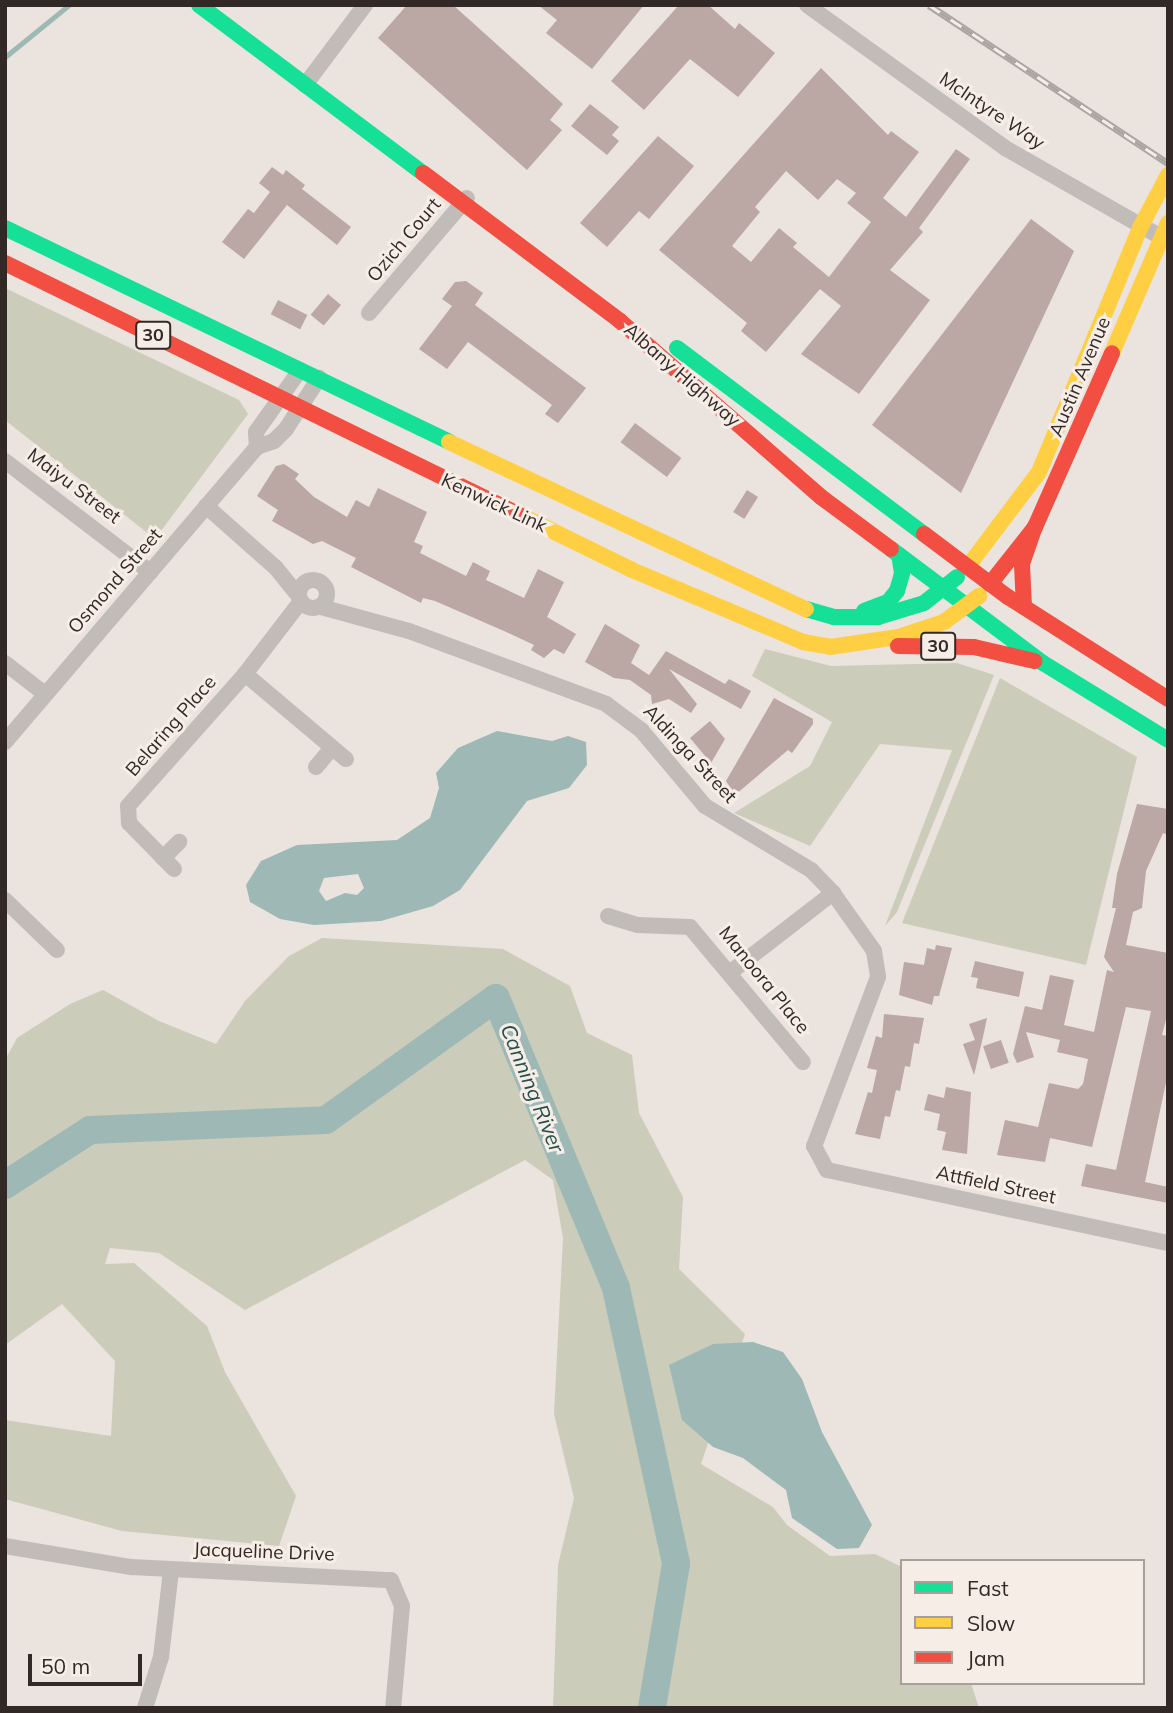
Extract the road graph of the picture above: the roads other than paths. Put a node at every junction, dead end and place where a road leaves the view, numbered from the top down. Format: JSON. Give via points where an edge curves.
{"nodes":[{"id":1,"x":199,"y":5,"type":"edge"},
{"id":2,"x":222,"y":5,"type":"edge"},
{"id":3,"x":365,"y":5,"type":"edge"},
{"id":4,"x":807,"y":5,"type":"edge"},
{"id":5,"x":309,"y":79,"type":"junction"},
{"id":6,"x":1168,"y":174,"type":"edge"},
{"id":7,"x":466,"y":198,"type":"junction"},
{"id":8,"x":5,"y":228,"type":"edge"},
{"id":9,"x":1140,"y":228,"type":"junction"},
{"id":10,"x":1165,"y":230,"type":"edge"},
{"id":11,"x":5,"y":263,"type":"edge"},
{"id":12,"x":369,"y":313,"type":"dead end"},
{"id":13,"x":300,"y":370,"type":"junction"},
{"id":14,"x":319,"y":379,"type":"junction"},
{"id":15,"x":280,"y":398,"type":"junction"},
{"id":16,"x":301,"y":409,"type":"junction"},
{"id":17,"x":257,"y":447,"type":"junction"},
{"id":18,"x":5,"y":461,"type":"edge"},
{"id":19,"x":206,"y":506,"type":"junction"},
{"id":20,"x":1035,"y":527,"type":"junction"},
{"id":21,"x":899,"y":555,"type":"junction"},
{"id":22,"x":969,"y":565,"type":"junction"},
{"id":23,"x":150,"y":572,"type":"junction"},
{"id":24,"x":990,"y":584,"type":"junction"},
{"id":25,"x":945,"y":589,"type":"junction"},
{"id":26,"x":311,"y":598,"type":"junction"},
{"id":27,"x":967,"y":607,"type":"junction"},
{"id":28,"x":1024,"y":607,"type":"junction"},
{"id":29,"x":834,"y":617,"type":"junction"},
{"id":30,"x":830,"y":647,"type":"junction"},
{"id":31,"x":5,"y":663,"type":"edge"},
{"id":32,"x":1044,"y":663,"type":"junction"},
{"id":33,"x":245,"y":674,"type":"junction"},
{"id":34,"x":45,"y":694,"type":"junction"},
{"id":35,"x":1168,"y":698,"type":"edge"},
{"id":36,"x":1168,"y":740,"type":"edge"},
{"id":37,"x":5,"y":743,"type":"edge"},
{"id":38,"x":332,"y":748,"type":"junction"},
{"id":39,"x":345,"y":759,"type":"dead end"},
{"id":40,"x":316,"y":767,"type":"dead end"},
{"id":41,"x":179,"y":842,"type":"dead end"},
{"id":42,"x":833,"y":893,"type":"junction"},
{"id":43,"x":5,"y":900,"type":"edge"},
{"id":44,"x":608,"y":916,"type":"dead end"},
{"id":45,"x":57,"y":950,"type":"dead end"},
{"id":46,"x":732,"y":971,"type":"junction"},
{"id":47,"x":803,"y":1062,"type":"dead end"},
{"id":48,"x":818,"y":1160,"type":"joint"},
{"id":49,"x":1168,"y":1243,"type":"edge"},
{"id":50,"x":5,"y":1546,"type":"edge"},
{"id":51,"x":171,"y":1570,"type":"junction"},
{"id":52,"x":145,"y":1708,"type":"edge"},
{"id":53,"x":393,"y":1708,"type":"edge"}],
"edges":[{"from":1,"to":5,"type":"main road","name":"Albany Highway"},
{"from":2,"to":5,"type":"main road","name":"Albany Highway"},
{"from":3,"to":5,"type":"street"},
{"from":4,"to":9,"type":"street","name":"McIntyre Way","via":[[1005,148]]},
{"from":5,"to":7,"type":"main road","name":"Albany Highway"},
{"from":6,"to":9,"type":"main road","name":"Austin Avenue"},
{"from":7,"to":12,"type":"street","name":"Ozich Court"},
{"from":7,"to":21,"type":"main road","name":"Albany Highway","via":[[620,321],[821,497]]},
{"from":7,"to":22,"type":"main road","name":"Albany Highway"},
{"from":8,"to":13,"type":"main road","name":"Kenwick Link","number":"30"},
{"from":9,"to":10,"type":"street","name":"McIntyre Way"},
{"from":9,"to":22,"type":"main road","name":"Austin Avenue","via":[[1039,472]]},
{"from":10,"to":20,"type":"main road","name":"Austin Avenue"},
{"from":11,"to":15,"type":"main road","name":"Kenwick Link","number":"30"},
{"from":13,"to":14,"type":"main road","name":"Kenwick Link","number":"30"},
{"from":13,"to":15,"type":"street","name":"Osmond Street"},
{"from":14,"to":16,"type":"street","name":"Osmond Street"},
{"from":14,"to":29,"type":"main road","name":"Kenwick Link","number":"30","via":[[738,579]]},
{"from":15,"to":16,"type":"main road","name":"Kenwick Link","number":"30"},
{"from":15,"to":17,"type":"street","name":"Osmond Street","via":[[256,432]]},
{"from":16,"to":17,"type":"street","name":"Osmond Street","via":[[274,441]]},
{"from":16,"to":30,"type":"main road","name":"Kenwick Link","number":"30","via":[[710,606],[803,642]]},
{"from":17,"to":19,"type":"street","name":"Osmond Street"},
{"from":18,"to":23,"type":"street","name":"Maiyu Street"},
{"from":19,"to":23,"type":"street","name":"Osmond Street"},
{"from":19,"to":26,"type":"street","name":"Aldinga Street"},
{"from":20,"to":24,"type":"main road","name":"Austin Avenue"},
{"from":20,"to":28,"type":"main road","via":[[1022,564]]},
{"from":21,"to":25,"type":"main road","name":"Albany Highway"},
{"from":21,"to":29,"type":"main road","via":[[901,579],[888,602]]},
{"from":22,"to":24,"type":"main road","name":"Albany Highway"},
{"from":22,"to":25,"type":"main road","name":"Kenwick Link","number":"30"},
{"from":23,"to":34,"type":"street","name":"Osmond Street"},
{"from":24,"to":27,"type":"main road","name":"Kenwick Link"},
{"from":24,"to":28,"type":"main road","name":"Albany Highway"},
{"from":25,"to":27,"type":"main road","name":"Albany Highway","number":"30"},
{"from":25,"to":29,"type":"main road","name":"Kenwick Link","number":"30","via":[[901,613],[858,620]]},
{"from":26,"to":33,"type":"street","name":"Belaring Place"},
{"from":26,"to":42,"type":"street","name":"Aldinga Street","via":[[607,704],[641,730],[705,806],[811,870]]},
{"from":27,"to":30,"type":"main road","name":"Kenwick Link","number":"30","via":[[944,622],[898,638]]},
{"from":27,"to":32,"type":"main road","name":"Albany Highway","number":"30"},
{"from":28,"to":35,"type":"main road","name":"Albany Highway"},
{"from":30,"to":32,"type":"main road","number":"30","via":[[954,646]]},
{"from":31,"to":34,"type":"street"},
{"from":32,"to":36,"type":"main road","name":"Albany Highway","number":"30"},
{"from":33,"to":38,"type":"street"},
{"from":33,"to":41,"type":"street","name":"Belaring Place","via":[[128,806],[129,823],[169,863]]},
{"from":34,"to":37,"type":"street","name":"Osmond Street"},
{"from":38,"to":39,"type":"street"},
{"from":38,"to":40,"type":"street"},
{"from":42,"to":46,"type":"street"},
{"from":42,"to":48,"type":"street","name":"Aldinga Street","via":[[867,939],[878,977],[817,1135]]},
{"from":43,"to":45,"type":"street"},
{"from":44,"to":46,"type":"street","name":"Manoora Place","via":[[638,925],[690,927]]},
{"from":46,"to":47,"type":"street","name":"Manoora Place"},
{"from":48,"to":49,"type":"street","name":"Attfield Street","via":[[842,1175]]},
{"from":50,"to":51,"type":"street","name":"Jacqueline Drive"},
{"from":51,"to":52,"type":"street","via":[[161,1657]]},
{"from":51,"to":53,"type":"street","name":"Jacqueline Drive","via":[[391,1580],[402,1606]]}]}
